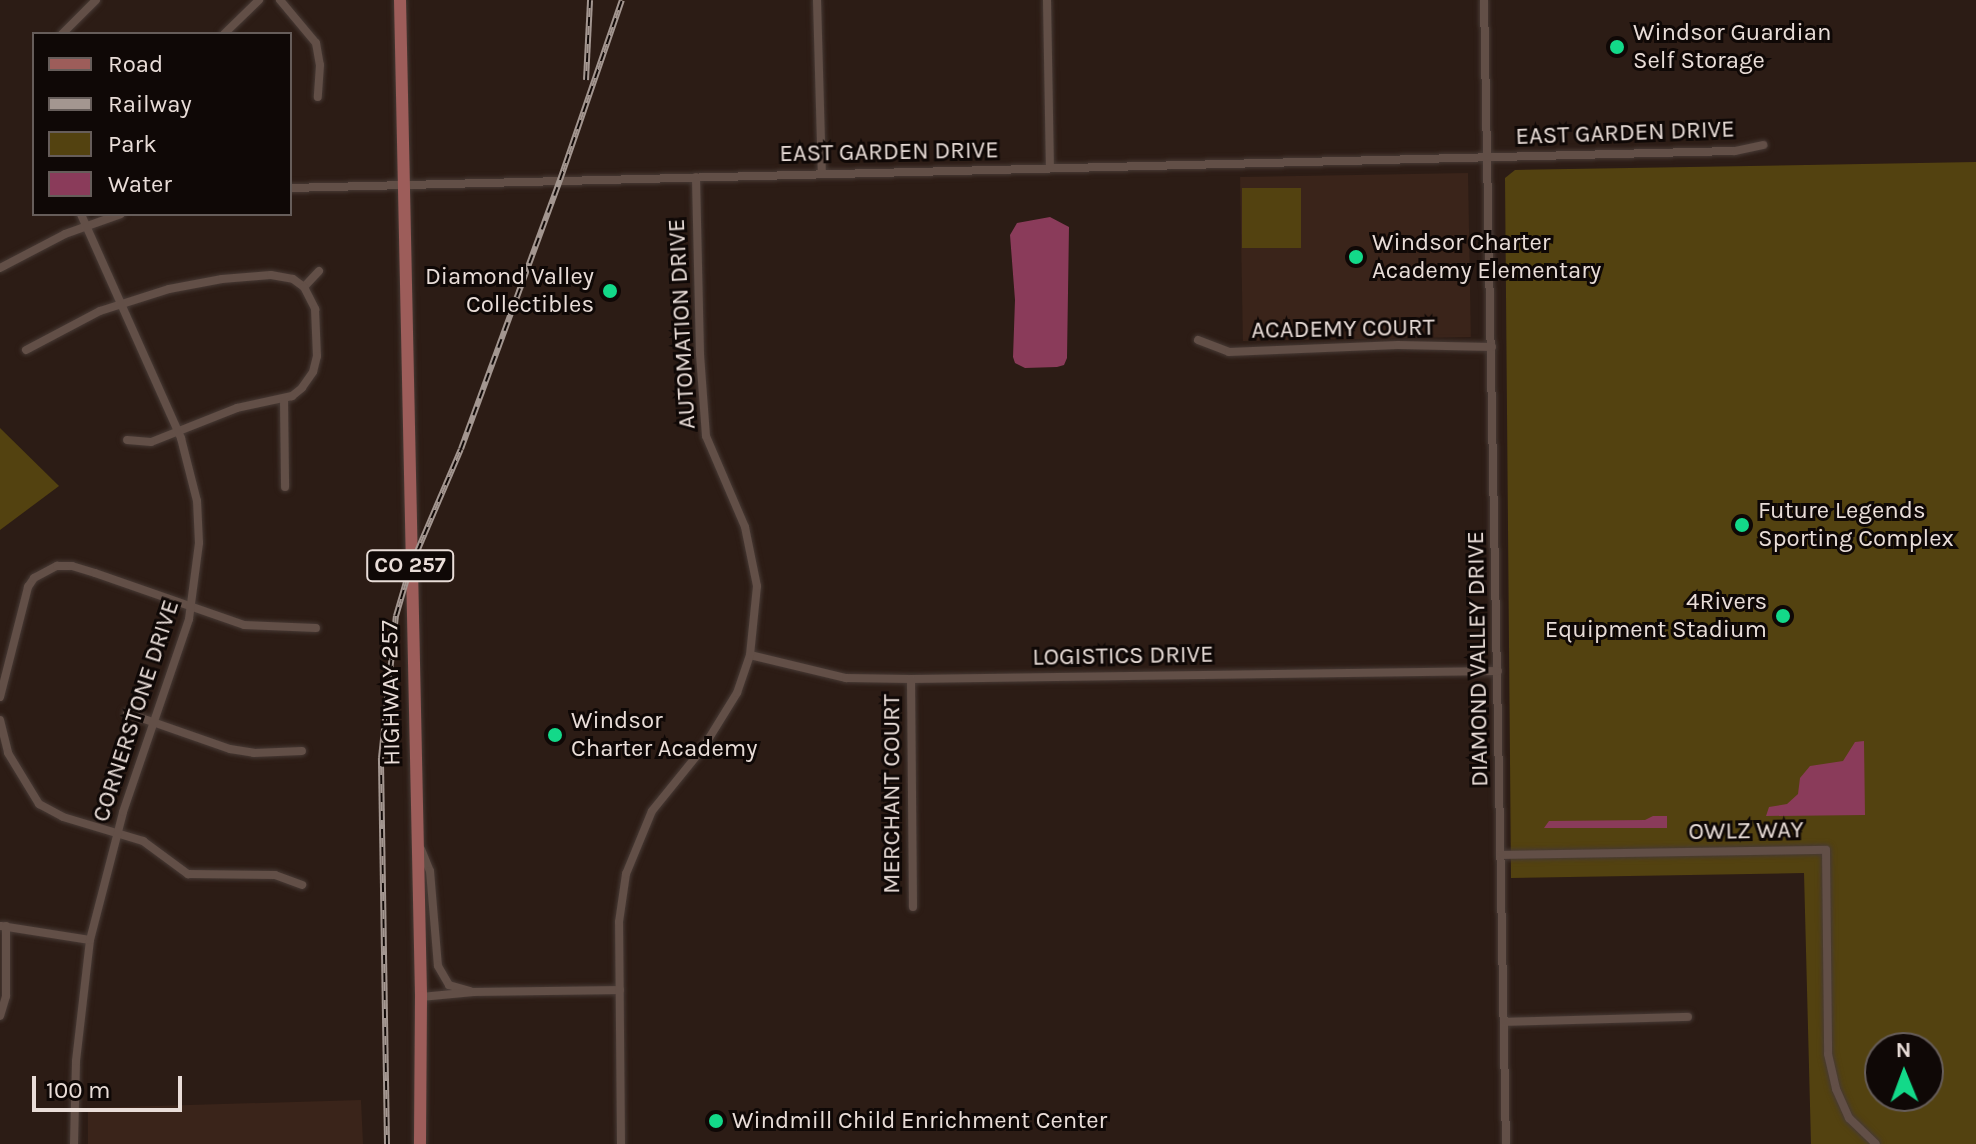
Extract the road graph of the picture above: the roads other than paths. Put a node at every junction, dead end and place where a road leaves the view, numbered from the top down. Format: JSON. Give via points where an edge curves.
{"nodes":[{"id":1,"x":96,"y":0,"type":"edge"},
{"id":2,"x":259,"y":0,"type":"edge"},
{"id":3,"x":280,"y":0,"type":"edge"},
{"id":4,"x":400,"y":0,"type":"edge"},
{"id":5,"x":817,"y":0,"type":"edge"},
{"id":6,"x":1047,"y":0,"type":"edge"},
{"id":7,"x":1484,"y":0,"type":"edge"},
{"id":8,"x":64,"y":32,"type":"edge"},
{"id":9,"x":226,"y":32,"type":"edge"},
{"id":10,"x":318,"y":97,"type":"dead end"},
{"id":11,"x":1763,"y":145,"type":"dead end"},
{"id":12,"x":1488,"y":157,"type":"junction"},
{"id":13,"x":1050,"y":167,"type":"junction"},
{"id":14,"x":1489,"y":173,"type":"joint"},
{"id":15,"x":822,"y":174,"type":"junction"},
{"id":16,"x":696,"y":177,"type":"junction"},
{"id":17,"x":403,"y":183,"type":"junction"},
{"id":18,"x":292,"y":188,"type":"edge"},
{"id":19,"x":82,"y":216,"type":"edge"},
{"id":20,"x":115,"y":216,"type":"edge"},
{"id":21,"x":85,"y":226,"type":"junction"},
{"id":22,"x":0,"y":268,"type":"edge"},
{"id":23,"x":319,"y":271,"type":"dead end"},
{"id":24,"x":304,"y":287,"type":"junction"},
{"id":25,"x":119,"y":304,"type":"junction"},
{"id":26,"x":1198,"y":340,"type":"dead end"},
{"id":27,"x":1492,"y":347,"type":"junction"},
{"id":28,"x":26,"y":350,"type":"dead end"},
{"id":29,"x":284,"y":399,"type":"junction"},
{"id":30,"x":178,"y":431,"type":"junction"},
{"id":31,"x":127,"y":440,"type":"dead end"},
{"id":32,"x":285,"y":487,"type":"dead end"},
{"id":33,"x":192,"y":607,"type":"junction"},
{"id":34,"x":316,"y":628,"type":"dead end"},
{"id":35,"x":750,"y":655,"type":"junction"},
{"id":36,"x":1498,"y":671,"type":"junction"},
{"id":37,"x":911,"y":679,"type":"junction"},
{"id":38,"x":0,"y":697,"type":"edge"},
{"id":39,"x":127,"y":713,"type":"dead end"},
{"id":40,"x":0,"y":720,"type":"edge"},
{"id":41,"x":154,"y":722,"type":"junction"},
{"id":42,"x":302,"y":751,"type":"dead end"},
{"id":43,"x":117,"y":833,"type":"junction"},
{"id":44,"x":417,"y":839,"type":"junction"},
{"id":45,"x":1501,"y":855,"type":"junction"},
{"id":46,"x":302,"y":885,"type":"dead end"},
{"id":47,"x":913,"y":907,"type":"dead end"},
{"id":48,"x":3,"y":926,"type":"edge"},
{"id":49,"x":90,"y":940,"type":"junction"},
{"id":50,"x":620,"y":990,"type":"junction"},
{"id":51,"x":474,"y":992,"type":"junction"},
{"id":52,"x":421,"y":997,"type":"junction"},
{"id":53,"x":0,"y":1016,"type":"edge"},
{"id":54,"x":1688,"y":1017,"type":"dead end"},
{"id":55,"x":1504,"y":1022,"type":"junction"},
{"id":56,"x":74,"y":1144,"type":"edge"},
{"id":57,"x":420,"y":1144,"type":"edge"},
{"id":58,"x":621,"y":1144,"type":"edge"},
{"id":59,"x":1506,"y":1144,"type":"edge"},
{"id":60,"x":1876,"y":1144,"type":"edge"}],
"edges":[{"from":1,"to":8,"type":"street"},
{"from":2,"to":9,"type":"street"},
{"from":3,"to":10,"type":"street","via":[[316,43]]},
{"from":4,"to":17,"type":"main road","name":"HIGHWAY 257","number":"CO 257"},
{"from":5,"to":15,"type":"street"},
{"from":6,"to":13,"type":"street"},
{"from":7,"to":12,"type":"street"},
{"from":11,"to":12,"type":"street","name":"EAST GARDEN DRIVE","via":[[1735,151]]},
{"from":12,"to":13,"type":"street","name":"EAST GARDEN DRIVE"},
{"from":12,"to":14,"type":"street","name":"EAST GARDEN DRIVE"},
{"from":13,"to":15,"type":"street","name":"EAST GARDEN DRIVE"},
{"from":14,"to":27,"type":"street","name":"DIAMOND VALLEY DRIVE"},
{"from":15,"to":16,"type":"street","name":"EAST GARDEN DRIVE"},
{"from":16,"to":17,"type":"street","name":"EAST GARDEN DRIVE"},
{"from":16,"to":35,"type":"street","name":"AUTOMATION DRIVE","via":[[702,408],[706,436],[745,527],[757,586]]},
{"from":17,"to":18,"type":"street","name":"EAST GARDEN DRIVE"},
{"from":17,"to":44,"type":"main road","name":"HIGHWAY 257","number":"CO 257"},
{"from":19,"to":21,"type":"street","name":"CORNERSTONE DRIVE"},
{"from":20,"to":21,"type":"street"},
{"from":21,"to":22,"type":"street"},
{"from":21,"to":25,"type":"street","name":"CORNERSTONE DRIVE"},
{"from":23,"to":24,"type":"street"},
{"from":24,"to":25,"type":"street","via":[[280,276],[257,275],[181,286]]},
{"from":24,"to":29,"type":"street","via":[[315,309],[315,367],[302,388]]},
{"from":25,"to":28,"type":"street"},
{"from":25,"to":30,"type":"street","name":"CORNERSTONE DRIVE"},
{"from":26,"to":27,"type":"street","name":"ACADEMY COURT","via":[[1229,352]]},
{"from":27,"to":36,"type":"street","name":"DIAMOND VALLEY DRIVE"},
{"from":29,"to":30,"type":"street","via":[[237,408]]},
{"from":29,"to":32,"type":"street"},
{"from":30,"to":31,"type":"street","via":[[151,442]]},
{"from":30,"to":33,"type":"street","name":"CORNERSTONE DRIVE","via":[[193,478],[199,522]]},
{"from":33,"to":34,"type":"street","via":[[254,628]]},
{"from":33,"to":38,"type":"street","via":[[72,566],[45,570],[25,592]]},
{"from":33,"to":41,"type":"street","name":"CORNERSTONE DRIVE"},
{"from":35,"to":37,"type":"street","name":"LOGISTICS DRIVE","via":[[846,678]]},
{"from":35,"to":50,"type":"street","name":"AUTOMATION DRIVE","via":[[737,693],[703,748],[652,811],[639,838],[620,903]]},
{"from":36,"to":37,"type":"street","name":"LOGISTICS DRIVE"},
{"from":36,"to":45,"type":"street","name":"DIAMOND VALLEY DRIVE"},
{"from":37,"to":47,"type":"street","name":"MERCHANT COURT"},
{"from":39,"to":41,"type":"street"},
{"from":40,"to":43,"type":"street","via":[[8,753],[39,804]]},
{"from":41,"to":42,"type":"street","via":[[242,751]]},
{"from":41,"to":43,"type":"street","name":"CORNERSTONE DRIVE"},
{"from":43,"to":46,"type":"street","via":[[143,841],[188,874],[275,875]]},
{"from":43,"to":49,"type":"street","name":"CORNERSTONE DRIVE"},
{"from":44,"to":51,"type":"street","via":[[430,871],[441,974],[449,985]]},
{"from":44,"to":52,"type":"main road","name":"HIGHWAY 257","number":"CO 257"},
{"from":45,"to":55,"type":"street","name":"DIAMOND VALLEY DRIVE"},
{"from":45,"to":60,"type":"street","name":"OWLZ WAY","via":[[1826,850],[1828,1054],[1849,1118]]},
{"from":48,"to":49,"type":"street"},
{"from":48,"to":53,"type":"street","via":[[6,996]]},
{"from":49,"to":56,"type":"street","name":"CORNERSTONE DRIVE","via":[[77,1048]]},
{"from":50,"to":51,"type":"street"},
{"from":50,"to":58,"type":"street","name":"AUTOMATION DRIVE"},
{"from":51,"to":52,"type":"street"},
{"from":52,"to":57,"type":"main road","name":"HIGHWAY 257","number":"CO 257"},
{"from":54,"to":55,"type":"street"},
{"from":55,"to":59,"type":"street","name":"DIAMOND VALLEY DRIVE"}]}
